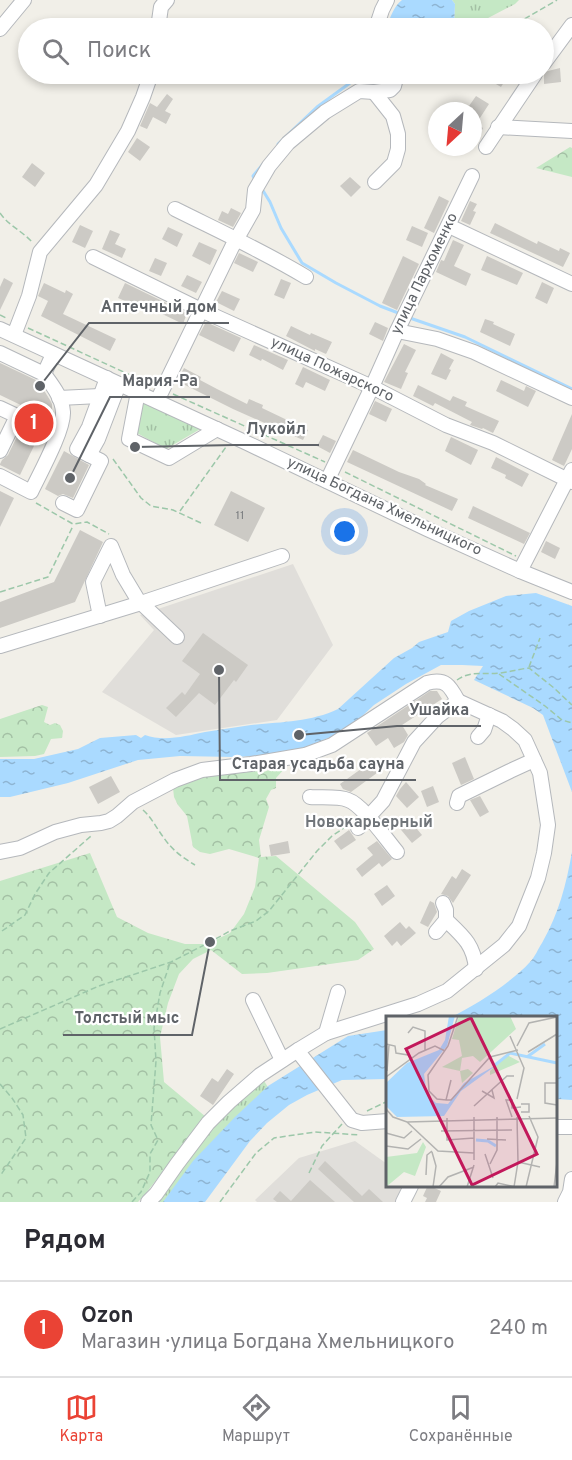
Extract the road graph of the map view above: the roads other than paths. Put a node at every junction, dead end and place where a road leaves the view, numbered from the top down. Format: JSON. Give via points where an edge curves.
{"nodes":[{"id":1,"x":24,"y":0,"type":"edge"},
{"id":2,"x":387,"y":0,"type":"edge"},
{"id":3,"x":161,"y":2,"type":"edge"},
{"id":4,"x":159,"y":18,"type":"edge"},
{"id":5,"x":380,"y":18,"type":"edge"},
{"id":6,"x":572,"y":26,"type":"edge"},
{"id":7,"x":0,"y":28,"type":"edge"},
{"id":8,"x":554,"y":49,"type":"edge"},
{"id":9,"x":148,"y":84,"type":"edge"},
{"id":10,"x":393,"y":84,"type":"edge"},
{"id":11,"x":528,"y":84,"type":"edge"},
{"id":12,"x":374,"y":92,"type":"junction"},
{"id":13,"x":498,"y":127,"type":"junction"},
{"id":14,"x":572,"y":131,"type":"edge"},
{"id":15,"x":486,"y":147,"type":"dead end"},
{"id":16,"x":472,"y":176,"type":"dead end"},
{"id":17,"x":375,"y":182,"type":"dead end"},
{"id":18,"x":175,"y":208,"type":"dead end"},
{"id":19,"x":448,"y":226,"type":"junction"},
{"id":20,"x":236,"y":240,"type":"junction"},
{"id":21,"x":93,"y":257,"type":"dead end"},
{"id":22,"x":306,"y":277,"type":"dead end"},
{"id":23,"x":572,"y":285,"type":"edge"},
{"id":24,"x":201,"y":310,"type":"junction"},
{"id":25,"x":0,"y":329,"type":"edge"},
{"id":26,"x":16,"y":330,"type":"junction"},
{"id":27,"x":397,"y":331,"type":"junction"},
{"id":28,"x":0,"y":353,"type":"edge"},
{"id":29,"x":53,"y":354,"type":"junction"},
{"id":30,"x":44,"y":374,"type":"junction"},
{"id":31,"x":113,"y":381,"type":"junction"},
{"id":32,"x":372,"y":387,"type":"junction"},
{"id":33,"x":138,"y":392,"type":"junction"},
{"id":34,"x":160,"y":395,"type":"junction"},
{"id":35,"x":100,"y":396,"type":"junction"},
{"id":36,"x":59,"y":398,"type":"junction"},
{"id":37,"x":572,"y":398,"type":"edge"},
{"id":38,"x":0,"y":408,"type":"edge"},
{"id":39,"x":217,"y":429,"type":"junction"},
{"id":40,"x":90,"y":439,"type":"junction"},
{"id":41,"x":0,"y":451,"type":"edge"},
{"id":42,"x":0,"y":476,"type":"edge"},
{"id":43,"x":570,"y":477,"type":"edge"},
{"id":44,"x":327,"y":480,"type":"junction"},
{"id":45,"x":63,"y":503,"type":"dead end"},
{"id":46,"x":282,"y":556,"type":"dead end"},
{"id":47,"x":523,"y":566,"type":"junction"},
{"id":48,"x":572,"y":592,"type":"edge"},
{"id":49,"x":141,"y":603,"type":"junction"},
{"id":50,"x":100,"y":616,"type":"junction"},
{"id":51,"x":177,"y":637,"type":"dead end"},
{"id":52,"x":0,"y":646,"type":"edge"},
{"id":53,"x":458,"y":701,"type":"junction"},
{"id":54,"x":489,"y":715,"type":"junction"},
{"id":55,"x":478,"y":737,"type":"dead end"},
{"id":56,"x":534,"y":760,"type":"junction"},
{"id":57,"x":310,"y":797,"type":"dead end"},
{"id":58,"x":457,"y":803,"type":"dead end"},
{"id":59,"x":369,"y":818,"type":"junction"},
{"id":60,"x":358,"y":828,"type":"road end"},
{"id":61,"x":0,"y":852,"type":"edge"},
{"id":62,"x":397,"y":852,"type":"dead end"},
{"id":63,"x":443,"y":903,"type":"dead end"},
{"id":64,"x":446,"y":920,"type":"junction"},
{"id":65,"x":436,"y":932,"type":"dead end"},
{"id":66,"x":476,"y":969,"type":"junction"},
{"id":67,"x":338,"y":992,"type":"dead end"},
{"id":68,"x":253,"y":1000,"type":"dead end"},
{"id":69,"x":326,"y":1033,"type":"junction"},
{"id":70,"x":299,"y":1052,"type":"junction"},
{"id":71,"x":282,"y":1060,"type":"junction"},
{"id":72,"x":386,"y":1121,"type":"edge"},
{"id":73,"x":572,"y":1179,"type":"edge"},
{"id":74,"x":410,"y":1187,"type":"edge"},
{"id":75,"x":148,"y":1202,"type":"edge"},
{"id":76,"x":403,"y":1202,"type":"edge"},
{"id":77,"x":565,"y":1202,"type":"edge"}],
"edges":[{"from":1,"to":7,"type":"street"},
{"from":2,"to":5,"type":"street"},
{"from":3,"to":4,"type":"street"},
{"from":6,"to":8,"type":"street"},
{"from":9,"to":26,"type":"street","via":[[128,131],[96,185],[40,252]]},
{"from":10,"to":12,"type":"street","via":[[390,90]]},
{"from":11,"to":13,"type":"street"},
{"from":12,"to":17,"type":"street","via":[[393,116],[398,134],[394,163]]},
{"from":12,"to":20,"type":"street","via":[[359,91],[325,112],[288,143],[255,190],[254,210]]},
{"from":13,"to":14,"type":"street"},
{"from":13,"to":15,"type":"street"},
{"from":16,"to":19,"type":"street","name":"улица Пархоменко"},
{"from":18,"to":20,"type":"street"},
{"from":19,"to":23,"type":"street"},
{"from":19,"to":27,"type":"street","name":"улица Пархоменко"},
{"from":20,"to":22,"type":"street"},
{"from":20,"to":24,"type":"street"},
{"from":21,"to":24,"type":"street","name":"улица Пожарского"},
{"from":24,"to":32,"type":"street","name":"улица Пожарского"},
{"from":24,"to":34,"type":"street"},
{"from":25,"to":26,"type":"street","name":"улица Богдана Хмельницкого"},
{"from":26,"to":29,"type":"street","name":"улица Богдана Хмельницкого"},
{"from":27,"to":32,"type":"street","name":"улица Пархоменко"},
{"from":27,"to":37,"type":"street","via":[[438,339],[474,352]]},
{"from":28,"to":30,"type":"street"},
{"from":29,"to":30,"type":"street"},
{"from":29,"to":31,"type":"street","name":"улица Богдана Хмельницкого"},
{"from":30,"to":36,"type":"street"},
{"from":31,"to":33,"type":"street","name":"улица Богдана Хмельницкого"},
{"from":31,"to":35,"type":"street"},
{"from":31,"to":40,"type":"street"},
{"from":32,"to":43,"type":"street","name":"улица Пожарского","via":[[446,425]]},
{"from":32,"to":44,"type":"street","name":"улица Пархоменко"},
{"from":33,"to":34,"type":"street","name":"улица Богдана Хмельницкого"},
{"from":33,"to":39,"type":"street","via":[[129,439],[169,458]]},
{"from":34,"to":39,"type":"street","name":"улица Богдана Хмельницкого"},
{"from":35,"to":36,"type":"street"},
{"from":35,"to":40,"type":"street"},
{"from":36,"to":42,"type":"street","via":[[63,424],[31,492]]},
{"from":38,"to":41,"type":"street","via":[[17,416]]},
{"from":39,"to":44,"type":"street","name":"улица Богдана Хмельницкого"},
{"from":40,"to":45,"type":"street","via":[[77,449],[101,461],[77,510]]},
{"from":43,"to":47,"type":"street"},
{"from":44,"to":47,"type":"street","name":"улица Богдана Хмельницкого","via":[[427,529]]},
{"from":46,"to":49,"type":"street"},
{"from":47,"to":48,"type":"street","name":"улица Богдана Хмельницкого"},
{"from":49,"to":50,"type":"street"},
{"from":49,"to":50,"type":"street","via":[[111,546],[93,582]]},
{"from":49,"to":51,"type":"street"},
{"from":50,"to":52,"type":"street"},
{"from":53,"to":54,"type":"street"},
{"from":53,"to":59,"type":"street","via":[[414,742],[383,801]]},
{"from":53,"to":61,"type":"street","via":[[451,688],[437,681],[427,683],[332,745],[305,755],[202,770],[133,802],[109,821],[56,832]]},
{"from":54,"to":55,"type":"street"},
{"from":54,"to":56,"type":"street","via":[[525,740]]},
{"from":56,"to":58,"type":"street","via":[[459,796]]},
{"from":56,"to":66,"type":"street","via":[[540,773],[548,825],[538,878],[519,926]]},
{"from":57,"to":59,"type":"street","via":[[345,799],[358,805]]},
{"from":59,"to":60,"type":"street"},
{"from":59,"to":62,"type":"street"},
{"from":63,"to":64,"type":"street"},
{"from":64,"to":65,"type":"street"},
{"from":64,"to":66,"type":"street","via":[[471,946]]},
{"from":66,"to":69,"type":"street","via":[[447,991],[418,1004]]},
{"from":67,"to":69,"type":"street"},
{"from":68,"to":71,"type":"street"},
{"from":69,"to":70,"type":"street"},
{"from":70,"to":71,"type":"street"},
{"from":70,"to":72,"type":"street","via":[[352,1120]]},
{"from":71,"to":75,"type":"street","via":[[208,1123]]},
{"from":73,"to":77,"type":"street"},
{"from":74,"to":76,"type":"street"}]}
